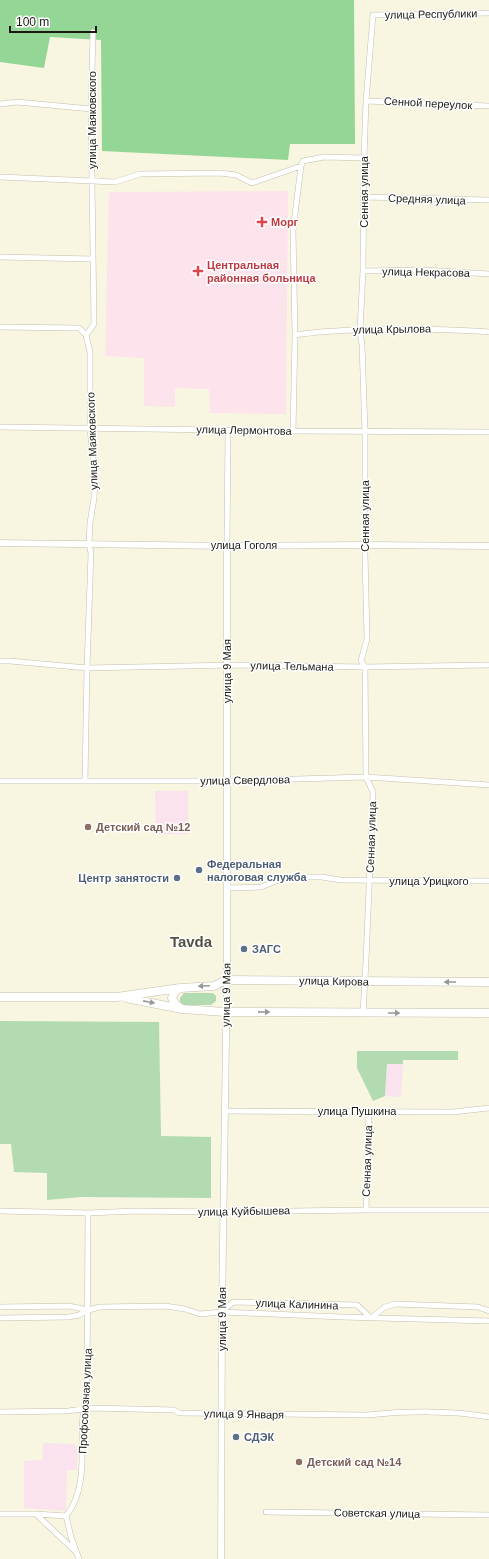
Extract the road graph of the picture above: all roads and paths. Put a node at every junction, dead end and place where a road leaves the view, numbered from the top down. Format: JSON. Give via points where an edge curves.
{"nodes":[{"id":1,"x":489,"y":13,"type":"edge"},
{"id":2,"x":373,"y":15,"type":"joint"},
{"id":3,"x":93,"y":32,"type":"dead end"},
{"id":4,"x":366,"y":100,"type":"junction"},
{"id":5,"x":0,"y":104,"type":"edge"},
{"id":6,"x":489,"y":106,"type":"edge"},
{"id":7,"x":91,"y":109,"type":"junction"},
{"id":8,"x":364,"y":158,"type":"junction"},
{"id":9,"x":301,"y":166,"type":"junction"},
{"id":10,"x":0,"y":177,"type":"edge"},
{"id":11,"x":92,"y":181,"type":"junction"},
{"id":12,"x":364,"y":197,"type":"junction"},
{"id":13,"x":489,"y":200,"type":"edge"},
{"id":14,"x":0,"y":257,"type":"edge"},
{"id":15,"x":92,"y":259,"type":"junction"},
{"id":16,"x":363,"y":271,"type":"junction"},
{"id":17,"x":489,"y":274,"type":"edge"},
{"id":18,"x":0,"y":327,"type":"edge"},
{"id":19,"x":360,"y":330,"type":"junction"},
{"id":20,"x":489,"y":332,"type":"edge"},
{"id":21,"x":86,"y":335,"type":"junction"},
{"id":22,"x":295,"y":335,"type":"junction"},
{"id":23,"x":0,"y":427,"type":"edge"},
{"id":24,"x":90,"y":428,"type":"junction"},
{"id":25,"x":228,"y":430,"type":"junction"},
{"id":26,"x":293,"y":431,"type":"junction"},
{"id":27,"x":364,"y":431,"type":"junction"},
{"id":28,"x":489,"y":432,"type":"edge"},
{"id":29,"x":0,"y":543,"type":"edge"},
{"id":30,"x":89,"y":544,"type":"junction"},
{"id":31,"x":365,"y":545,"type":"junction"},
{"id":32,"x":227,"y":546,"type":"junction"},
{"id":33,"x":489,"y":546,"type":"edge"},
{"id":34,"x":0,"y":661,"type":"edge"},
{"id":35,"x":227,"y":665,"type":"junction"},
{"id":36,"x":489,"y":665,"type":"edge"},
{"id":37,"x":365,"y":667,"type":"junction"},
{"id":38,"x":87,"y":668,"type":"junction"},
{"id":39,"x":366,"y":776,"type":"junction"},
{"id":40,"x":85,"y":780,"type":"junction"},
{"id":41,"x":0,"y":781,"type":"edge"},
{"id":42,"x":226,"y":781,"type":"junction"},
{"id":43,"x":489,"y":785,"type":"edge"},
{"id":44,"x":370,"y":880,"type":"junction"},
{"id":45,"x":489,"y":881,"type":"edge"},
{"id":46,"x":227,"y":888,"type":"junction"},
{"id":47,"x":226,"y":980,"type":"junction"},
{"id":48,"x":365,"y":982,"type":"junction"},
{"id":49,"x":489,"y":982,"type":"edge"},
{"id":50,"x":180,"y":988,"type":"junction"},
{"id":51,"x":0,"y":997,"type":"edge"},
{"id":52,"x":117,"y":997,"type":"junction"},
{"id":53,"x":182,"y":1009,"type":"junction"},
{"id":54,"x":225,"y":1012,"type":"junction"},
{"id":55,"x":362,"y":1013,"type":"junction"},
{"id":56,"x":489,"y":1013,"type":"edge"},
{"id":57,"x":489,"y":1108,"type":"edge"},
{"id":58,"x":224,"y":1111,"type":"junction"},
{"id":59,"x":369,"y":1111,"type":"junction"},
{"id":60,"x":366,"y":1210,"type":"junction"},
{"id":61,"x":489,"y":1210,"type":"edge"},
{"id":62,"x":0,"y":1211,"type":"edge"},
{"id":63,"x":224,"y":1212,"type":"junction"},
{"id":64,"x":88,"y":1213,"type":"junction"},
{"id":65,"x":0,"y":1307,"type":"edge"},
{"id":66,"x":88,"y":1310,"type":"junction"},
{"id":67,"x":489,"y":1311,"type":"edge"},
{"id":68,"x":222,"y":1312,"type":"junction"},
{"id":69,"x":0,"y":1318,"type":"edge"},
{"id":70,"x":370,"y":1318,"type":"junction"},
{"id":71,"x":489,"y":1321,"type":"edge"},
{"id":72,"x":83,"y":1408,"type":"junction"},
{"id":73,"x":0,"y":1412,"type":"edge"},
{"id":74,"x":222,"y":1414,"type":"junction"},
{"id":75,"x":489,"y":1417,"type":"edge"},
{"id":76,"x":266,"y":1512,"type":"dead end"},
{"id":77,"x":0,"y":1514,"type":"edge"},
{"id":78,"x":36,"y":1514,"type":"junction"},
{"id":79,"x":489,"y":1515,"type":"edge"},
{"id":80,"x":66,"y":1516,"type":"junction"},
{"id":81,"x":78,"y":1557,"type":"edge"},
{"id":82,"x":222,"y":1559,"type":"edge"}],
"edges":[{"from":1,"to":2,"type":"street","name":"улица Республики"},
{"from":2,"to":4,"type":"street","name":"Сенная улица"},
{"from":3,"to":7,"type":"street","name":"улица Маяковского"},
{"from":4,"to":6,"type":"street","name":"Сенной переулок"},
{"from":4,"to":8,"type":"street","name":"Сенная улица"},
{"from":5,"to":7,"type":"street","via":[[18,102]]},
{"from":7,"to":11,"type":"street","name":"улица Маяковского"},
{"from":8,"to":9,"type":"street","via":[[324,157],[303,161]]},
{"from":8,"to":12,"type":"street","name":"Сенная улица"},
{"from":9,"to":11,"type":"street","via":[[252,183],[236,175],[220,173],[140,174],[115,182]]},
{"from":9,"to":22,"type":"street","via":[[293,232]]},
{"from":10,"to":11,"type":"street"},
{"from":11,"to":15,"type":"street","name":"улица Маяковского"},
{"from":12,"to":13,"type":"street","name":"Средняя улица"},
{"from":12,"to":16,"type":"street","name":"Сенная улица"},
{"from":14,"to":15,"type":"street"},
{"from":15,"to":21,"type":"street","name":"улица Маяковского","via":[[94,324]]},
{"from":16,"to":17,"type":"street","name":"улица Некрасова","via":[[424,270]]},
{"from":16,"to":19,"type":"street","name":"Сенная улица"},
{"from":18,"to":21,"type":"street","via":[[79,328]]},
{"from":19,"to":20,"type":"street","name":"улица Крылова","via":[[450,328]]},
{"from":19,"to":22,"type":"street","name":"улица Крылова","via":[[317,331]]},
{"from":19,"to":27,"type":"street","name":"Сенная улица"},
{"from":21,"to":24,"type":"street","name":"улица Маяковского","via":[[90,352]]},
{"from":22,"to":26,"type":"street"},
{"from":23,"to":24,"type":"street","name":"улица Лермонтова"},
{"from":24,"to":25,"type":"street","name":"улица Лермонтова"},
{"from":24,"to":30,"type":"street","name":"улица Маяковского","via":[[95,479]]},
{"from":25,"to":26,"type":"street","name":"улица Лермонтова"},
{"from":25,"to":32,"type":"street","name":"улица 9 Мая"},
{"from":26,"to":27,"type":"street","name":"улица Лермонтова"},
{"from":27,"to":28,"type":"street","name":"улица Лермонтова"},
{"from":27,"to":31,"type":"street","name":"Сенная улица"},
{"from":29,"to":30,"type":"street","name":"улица Гоголя"},
{"from":30,"to":32,"type":"street","name":"улица Гоголя"},
{"from":30,"to":38,"type":"street","name":"улица Маяковского","via":[[91,553]]},
{"from":31,"to":32,"type":"street","name":"улица Гоголя"},
{"from":31,"to":33,"type":"street","name":"улица Гоголя"},
{"from":31,"to":37,"type":"street","name":"Сенная улица","via":[[367,640],[361,661]]},
{"from":32,"to":35,"type":"street","name":"улица 9 Мая"},
{"from":34,"to":38,"type":"street","name":"улица Тельмана"},
{"from":35,"to":37,"type":"street","name":"улица Тельмана"},
{"from":35,"to":38,"type":"street","name":"улица Тельмана"},
{"from":35,"to":42,"type":"street","name":"улица 9 Мая"},
{"from":36,"to":37,"type":"street","name":"улица Тельмана"},
{"from":37,"to":39,"type":"street","name":"Сенная улица"},
{"from":38,"to":40,"type":"street","name":"улица Маяковского"},
{"from":39,"to":42,"type":"street","name":"улица Свердлова"},
{"from":39,"to":43,"type":"street","name":"улица Свердлова"},
{"from":39,"to":44,"type":"street","name":"Сенная улица","via":[[373,792]]},
{"from":40,"to":41,"type":"street","name":"улица Свердлова"},
{"from":40,"to":42,"type":"street","name":"улица Свердлова"},
{"from":42,"to":46,"type":"street","name":"улица 9 Мая"},
{"from":44,"to":45,"type":"street","name":"улица Урицкого"},
{"from":44,"to":46,"type":"street","name":"улица Урицкого","via":[[286,877],[261,887]]},
{"from":44,"to":48,"type":"street","name":"Сенная улица"},
{"from":46,"to":47,"type":"street","name":"улица 9 Мая"},
{"from":47,"to":48,"type":"main road","name":"улица Кирова"},
{"from":47,"to":50,"type":"main road","name":"улица Кирова","one_way":true,"via":[[214,986]]},
{"from":47,"to":54,"type":"street","name":"улица 9 Мая"},
{"from":49,"to":48,"type":"main road","name":"улица Кирова","one_way":true},
{"from":48,"to":55,"type":"street","name":"Сенная улица"},
{"from":50,"to":52,"type":"main road","name":"улица Кирова"},
{"from":50,"to":53,"type":"main road","via":[[172,998],[174,1004]]},
{"from":51,"to":52,"type":"main road","name":"улица Кирова"},
{"from":52,"to":53,"type":"main road","name":"улица Кирова","one_way":true},
{"from":53,"to":54,"type":"main road","name":"улица Кирова"},
{"from":54,"to":55,"type":"main road","name":"улица Кирова","one_way":true},
{"from":54,"to":58,"type":"street","name":"улица 9 Мая"},
{"from":55,"to":56,"type":"main road","name":"улица Кирова","one_way":true},
{"from":57,"to":59,"type":"street","name":"улица Пушкина","via":[[453,1112]]},
{"from":58,"to":59,"type":"street","name":"улица Пушкина"},
{"from":58,"to":63,"type":"street","name":"улица 9 Мая"},
{"from":59,"to":60,"type":"street","name":"Сенная улица"},
{"from":60,"to":61,"type":"street","name":"улица Куйбышева"},
{"from":60,"to":63,"type":"street","name":"улица Куйбышева"},
{"from":62,"to":64,"type":"street","name":"улица Куйбышева"},
{"from":63,"to":64,"type":"street","name":"улица Куйбышева"},
{"from":63,"to":68,"type":"street","name":"улица 9 Мая"},
{"from":64,"to":66,"type":"street","name":"Профсоюзная улица"},
{"from":65,"to":66,"type":"street","name":"улица Калинина","via":[[69,1306]]},
{"from":66,"to":68,"type":"street","name":"улица Калинина","via":[[100,1307],[165,1306],[185,1308],[200,1314]]},
{"from":66,"to":69,"type":"street","name":"улица Калинина","via":[[70,1317]]},
{"from":66,"to":72,"type":"street","name":"Профсоюзная улица","via":[[87,1398]]},
{"from":67,"to":70,"type":"street","via":[[478,1307],[395,1304],[385,1307]]},
{"from":68,"to":70,"type":"street","name":"улица Калинина"},
{"from":68,"to":70,"type":"street","name":"улица Калинина","via":[[234,1302],[357,1305]]},
{"from":68,"to":74,"type":"street","name":"улица 9 Мая"},
{"from":70,"to":71,"type":"street","name":"улица Калинина"},
{"from":72,"to":73,"type":"street","name":"улица 9 Января","via":[[68,1411]]},
{"from":72,"to":74,"type":"street","name":"улица 9 Января"},
{"from":72,"to":80,"type":"street","name":"Профсоюзная улица","via":[[82,1472],[77,1498]]},
{"from":74,"to":75,"type":"street","name":"улица 9 Января","via":[[367,1415],[395,1412],[472,1414]]},
{"from":74,"to":82,"type":"street","name":"улица 9 Мая"},
{"from":76,"to":79,"type":"street","name":"Советская улица"},
{"from":77,"to":78,"type":"street"},
{"from":78,"to":80,"type":"street"},
{"from":78,"to":81,"type":"street","via":[[72,1547]]},
{"from":80,"to":81,"type":"street"}]}
